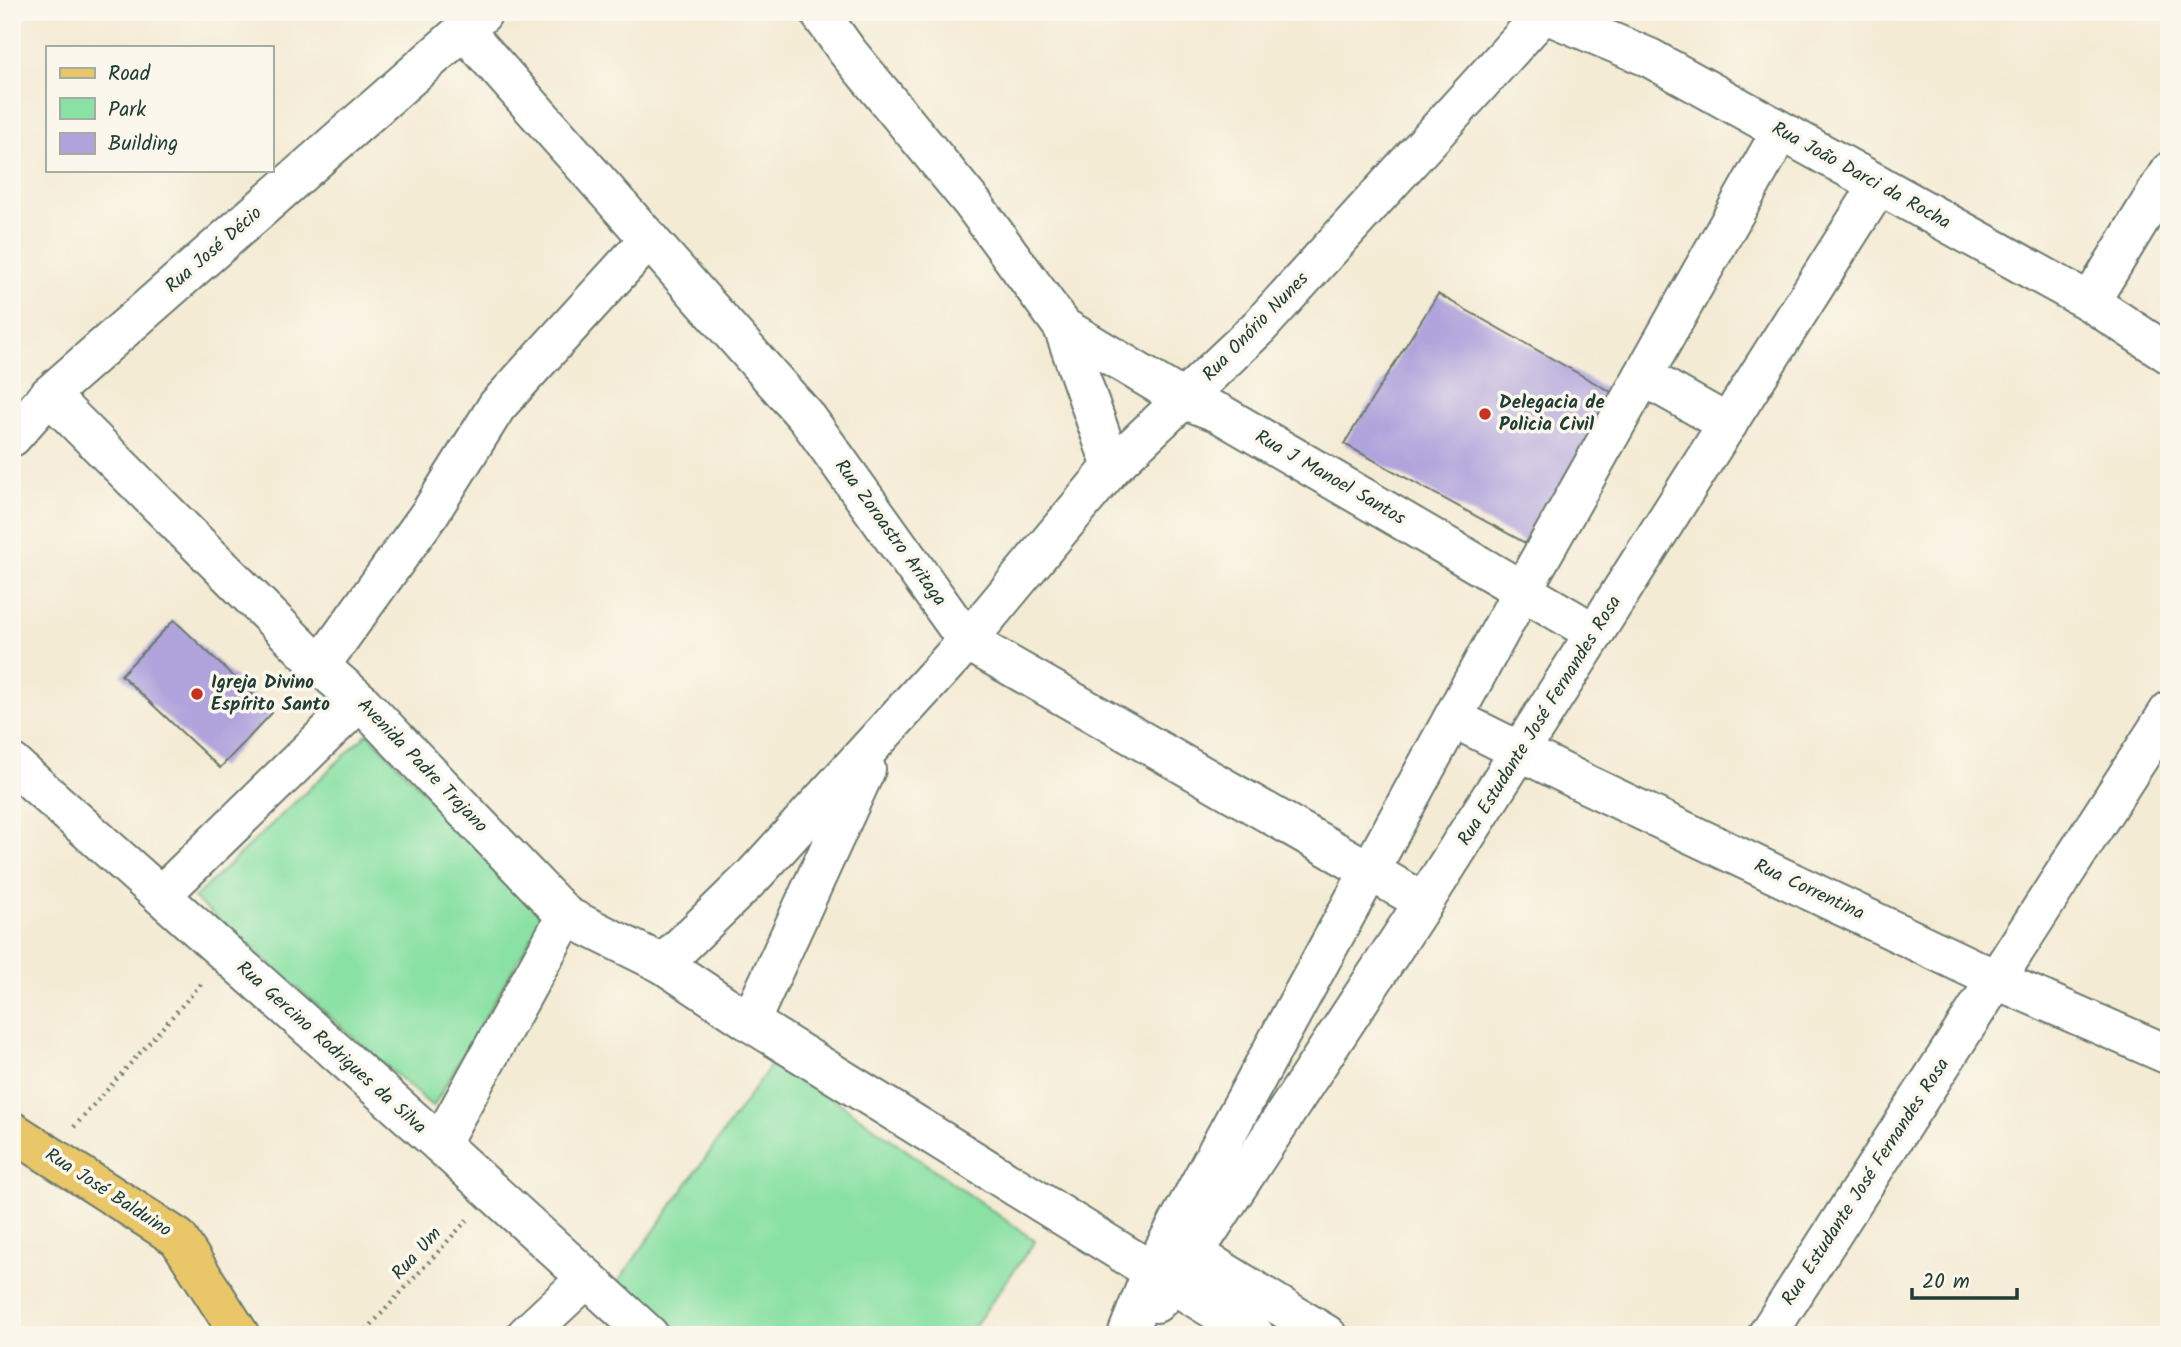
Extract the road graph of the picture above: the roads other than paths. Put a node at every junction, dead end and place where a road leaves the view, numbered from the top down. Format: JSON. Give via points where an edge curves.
{"nodes":[{"id":1,"x":819,"y":12,"type":"edge"},
{"id":2,"x":1545,"y":13,"type":"edge"},
{"id":3,"x":474,"y":21,"type":"edge"},
{"id":4,"x":1781,"y":131,"type":"junction"},
{"id":5,"x":2169,"y":172,"type":"edge"},
{"id":6,"x":1879,"y":185,"type":"junction"},
{"id":7,"x":649,"y":239,"type":"junction"},
{"id":8,"x":2090,"y":302,"type":"junction"},
{"id":9,"x":1063,"y":327,"type":"junction"},
{"id":10,"x":2169,"y":354,"type":"edge"},
{"id":11,"x":1643,"y":376,"type":"junction"},
{"id":12,"x":49,"y":395,"type":"junction"},
{"id":13,"x":1183,"y":399,"type":"junction"},
{"id":14,"x":1728,"y":424,"type":"junction"},
{"id":15,"x":12,"y":437,"type":"edge"},
{"id":16,"x":1112,"y":467,"type":"junction"},
{"id":17,"x":1523,"y":589,"type":"junction"},
{"id":18,"x":1595,"y":633,"type":"junction"},
{"id":19,"x":967,"y":641,"type":"junction"},
{"id":20,"x":320,"y":666,"type":"junction"},
{"id":21,"x":360,"y":701,"type":"junction"},
{"id":22,"x":2169,"y":711,"type":"edge"},
{"id":23,"x":1454,"y":718,"type":"junction"},
{"id":24,"x":881,"y":736,"type":"junction"},
{"id":25,"x":1520,"y":752,"type":"junction"},
{"id":26,"x":12,"y":763,"type":"edge"},
{"id":27,"x":1370,"y":872,"type":"junction"},
{"id":28,"x":161,"y":895,"type":"junction"},
{"id":29,"x":1424,"y":902,"type":"junction"},
{"id":30,"x":566,"y":916,"type":"junction"},
{"id":31,"x":663,"y":964,"type":"junction"},
{"id":32,"x":1997,"y":980,"type":"junction"},
{"id":33,"x":750,"y":1022,"type":"junction"},
{"id":34,"x":2169,"y":1055,"type":"edge"},
{"id":35,"x":12,"y":1131,"type":"edge"},
{"id":36,"x":440,"y":1144,"type":"junction"},
{"id":37,"x":1173,"y":1262,"type":"junction"},
{"id":38,"x":587,"y":1278,"type":"junction"},
{"id":39,"x":1129,"y":1332,"type":"edge"},
{"id":40,"x":240,"y":1335,"type":"edge"},
{"id":41,"x":526,"y":1335,"type":"edge"},
{"id":42,"x":649,"y":1335,"type":"edge"},
{"id":43,"x":1255,"y":1335,"type":"edge"},
{"id":44,"x":1327,"y":1335,"type":"edge"},
{"id":45,"x":1767,"y":1335,"type":"edge"}],
"edges":[{"from":1,"to":9,"type":"street","name":"Rua J Manoel Santos","via":[[973,204]]},
{"from":2,"to":4,"type":"street","name":"Rua João Darci da Rocha","via":[[1650,58]]},
{"from":2,"to":13,"type":"street","name":"Rua Onório Nunes","via":[[1259,327]]},
{"from":3,"to":7,"type":"street","name":"Rua Zoroastro Aritaga"},
{"from":3,"to":12,"type":"street","name":"Rua José Décio"},
{"from":4,"to":6,"type":"street","name":"Rua João Darci da Rocha"},
{"from":4,"to":11,"type":"street"},
{"from":5,"to":8,"type":"street"},
{"from":6,"to":8,"type":"street","name":"Rua João Darci da Rocha"},
{"from":6,"to":14,"type":"street","name":"Rua Estudante José Fernandes Rosa"},
{"from":7,"to":19,"type":"street","name":"Rua Zoroastro Aritaga","via":[[808,419]]},
{"from":7,"to":20,"type":"street","via":[[497,406],[430,513]]},
{"from":8,"to":10,"type":"street","name":"Rua João Darci da Rocha"},
{"from":9,"to":13,"type":"street","name":"Rua J Manoel Santos"},
{"from":9,"to":16,"type":"street","name":"Rua J Manoel Santos"},
{"from":11,"to":14,"type":"street"},
{"from":11,"to":17,"type":"street"},
{"from":12,"to":15,"type":"street","name":"Rua José Décio"},
{"from":12,"to":20,"type":"street","name":"Avenida Padre Trajano"},
{"from":13,"to":16,"type":"street","name":"Rua Onório Nunes"},
{"from":13,"to":17,"type":"street","name":"Rua J Manoel Santos","via":[[1219,412]]},
{"from":14,"to":18,"type":"street","name":"Rua Estudante José Fernandes Rosa"},
{"from":16,"to":19,"type":"street","name":"Rua Onório Nunes"},
{"from":17,"to":18,"type":"street","name":"Rua J Manoel Santos"},
{"from":17,"to":23,"type":"street"},
{"from":18,"to":25,"type":"street","name":"Rua Estudante José Fernandes Rosa"},
{"from":19,"to":24,"type":"street","name":"Rua Onório Nunes"},
{"from":19,"to":27,"type":"street","name":"Rua Zoroastro Aritaga"},
{"from":20,"to":21,"type":"street","name":"Avenida Padre Trajano"},
{"from":21,"to":28,"type":"street"},
{"from":21,"to":30,"type":"street","name":"Avenida Padre Trajano"},
{"from":22,"to":32,"type":"street","name":"Rua Estudante José Fernandes Rosa"},
{"from":23,"to":25,"type":"street","name":"Rua Correntina"},
{"from":23,"to":27,"type":"street"},
{"from":24,"to":31,"type":"street","name":"Rua Onório Nunes","via":[[754,875]]},
{"from":24,"to":33,"type":"street"},
{"from":25,"to":29,"type":"street","name":"Rua Estudante José Fernandes Rosa"},
{"from":25,"to":32,"type":"street","name":"Rua Correntina"},
{"from":26,"to":28,"type":"street","name":"Rua Gercino Rodrigues da Silva"},
{"from":27,"to":29,"type":"street","name":"Rua Zoroastro Aritaga"},
{"from":27,"to":37,"type":"street"},
{"from":28,"to":36,"type":"street","name":"Rua Gercino Rodrigues da Silva"},
{"from":29,"to":37,"type":"street","name":"Rua Estudante José Fernandes Rosa"},
{"from":30,"to":31,"type":"street","name":"Avenida Padre Trajano"},
{"from":30,"to":36,"type":"street"},
{"from":31,"to":33,"type":"street","name":"Avenida Padre Trajano"},
{"from":32,"to":34,"type":"street","name":"Rua Correntina"},
{"from":32,"to":45,"type":"street","name":"Rua Estudante José Fernandes Rosa"},
{"from":33,"to":37,"type":"street","name":"Avenida Padre Trajano"},
{"from":35,"to":40,"type":"main road","name":"Rua José Balduino","via":[[178,1238]]},
{"from":36,"to":38,"type":"street","name":"Rua Gercino Rodrigues da Silva"},
{"from":37,"to":39,"type":"street"},
{"from":37,"to":43,"type":"street"},
{"from":37,"to":44,"type":"street"},
{"from":38,"to":41,"type":"street"},
{"from":38,"to":42,"type":"street","name":"Rua Gercino Rodrigues da Silva"}]}
